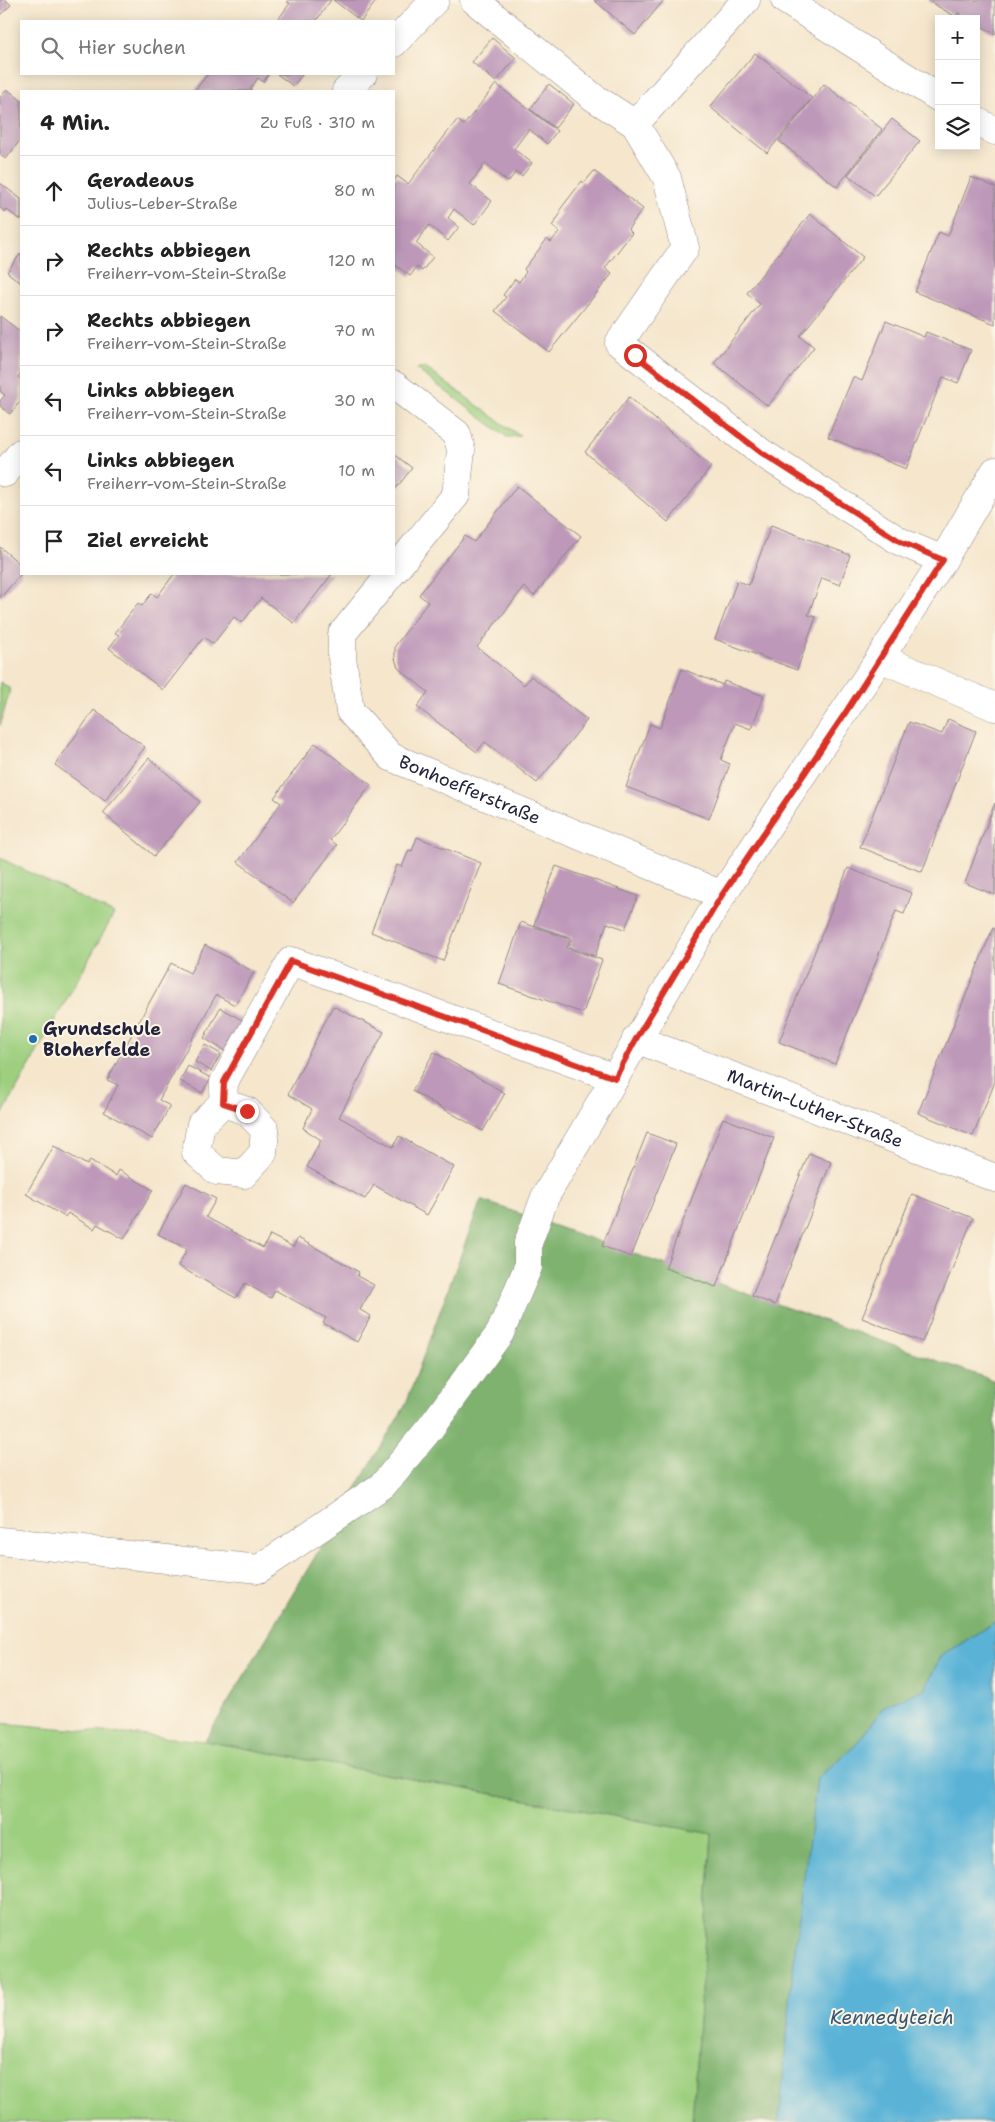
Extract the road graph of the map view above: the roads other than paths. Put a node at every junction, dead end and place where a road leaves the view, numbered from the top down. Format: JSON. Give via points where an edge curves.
{"nodes":[{"id":1,"x":435,"y":0,"type":"edge"},
{"id":2,"x":474,"y":0,"type":"edge"},
{"id":3,"x":746,"y":0,"type":"edge"},
{"id":4,"x":785,"y":0,"type":"edge"},
{"id":5,"x":395,"y":42,"type":"edge"},
{"id":6,"x":362,"y":75,"type":"edge"},
{"id":7,"x":347,"y":90,"type":"edge"},
{"id":8,"x":935,"y":95,"type":"edge"},
{"id":9,"x":980,"y":123,"type":"edge"},
{"id":10,"x":636,"y":124,"type":"junction"},
{"id":11,"x":995,"y":131,"type":"edge"},
{"id":12,"x":395,"y":385,"type":"edge"},
{"id":13,"x":995,"y":472,"type":"edge"},
{"id":14,"x":943,"y":560,"type":"junction"},
{"id":15,"x":395,"y":570,"type":"edge"},
{"id":16,"x":390,"y":575,"type":"edge"},
{"id":17,"x":880,"y":658,"type":"junction"},
{"id":18,"x":995,"y":707,"type":"edge"},
{"id":19,"x":722,"y":895,"type":"junction"},
{"id":20,"x":636,"y":1039,"type":"junction"},
{"id":21,"x":615,"y":1078,"type":"junction"},
{"id":22,"x":223,"y":1103,"type":"dead end"},
{"id":23,"x":995,"y":1178,"type":"edge"},
{"id":24,"x":0,"y":1541,"type":"edge"}],
"edges":[{"from":1,"to":5,"type":"street"},
{"from":2,"to":10,"type":"street","via":[[593,97]]},
{"from":3,"to":10,"type":"street"},
{"from":4,"to":8,"type":"street"},
{"from":6,"to":7,"type":"street"},
{"from":9,"to":11,"type":"street"},
{"from":10,"to":14,"type":"street","via":[[667,178],[685,248],[619,343],[762,453],[901,542]]},
{"from":12,"to":15,"type":"street","via":[[457,434],[461,450],[456,495]]},
{"from":13,"to":14,"type":"street"},
{"from":14,"to":17,"type":"street"},
{"from":16,"to":19,"type":"street","name":"Bonhoefferstraße","via":[[342,634],[342,658],[350,711],[391,757]]},
{"from":17,"to":18,"type":"street"},
{"from":17,"to":19,"type":"street"},
{"from":19,"to":20,"type":"street"},
{"from":20,"to":21,"type":"street"},
{"from":20,"to":23,"type":"street","name":"Martin-Luther-Straße"},
{"from":21,"to":22,"type":"street","via":[[291,961],[224,1082]]},
{"from":21,"to":24,"type":"street","via":[[545,1197],[528,1243],[528,1267],[500,1333],[431,1427],[383,1485],[259,1569]]}]}
